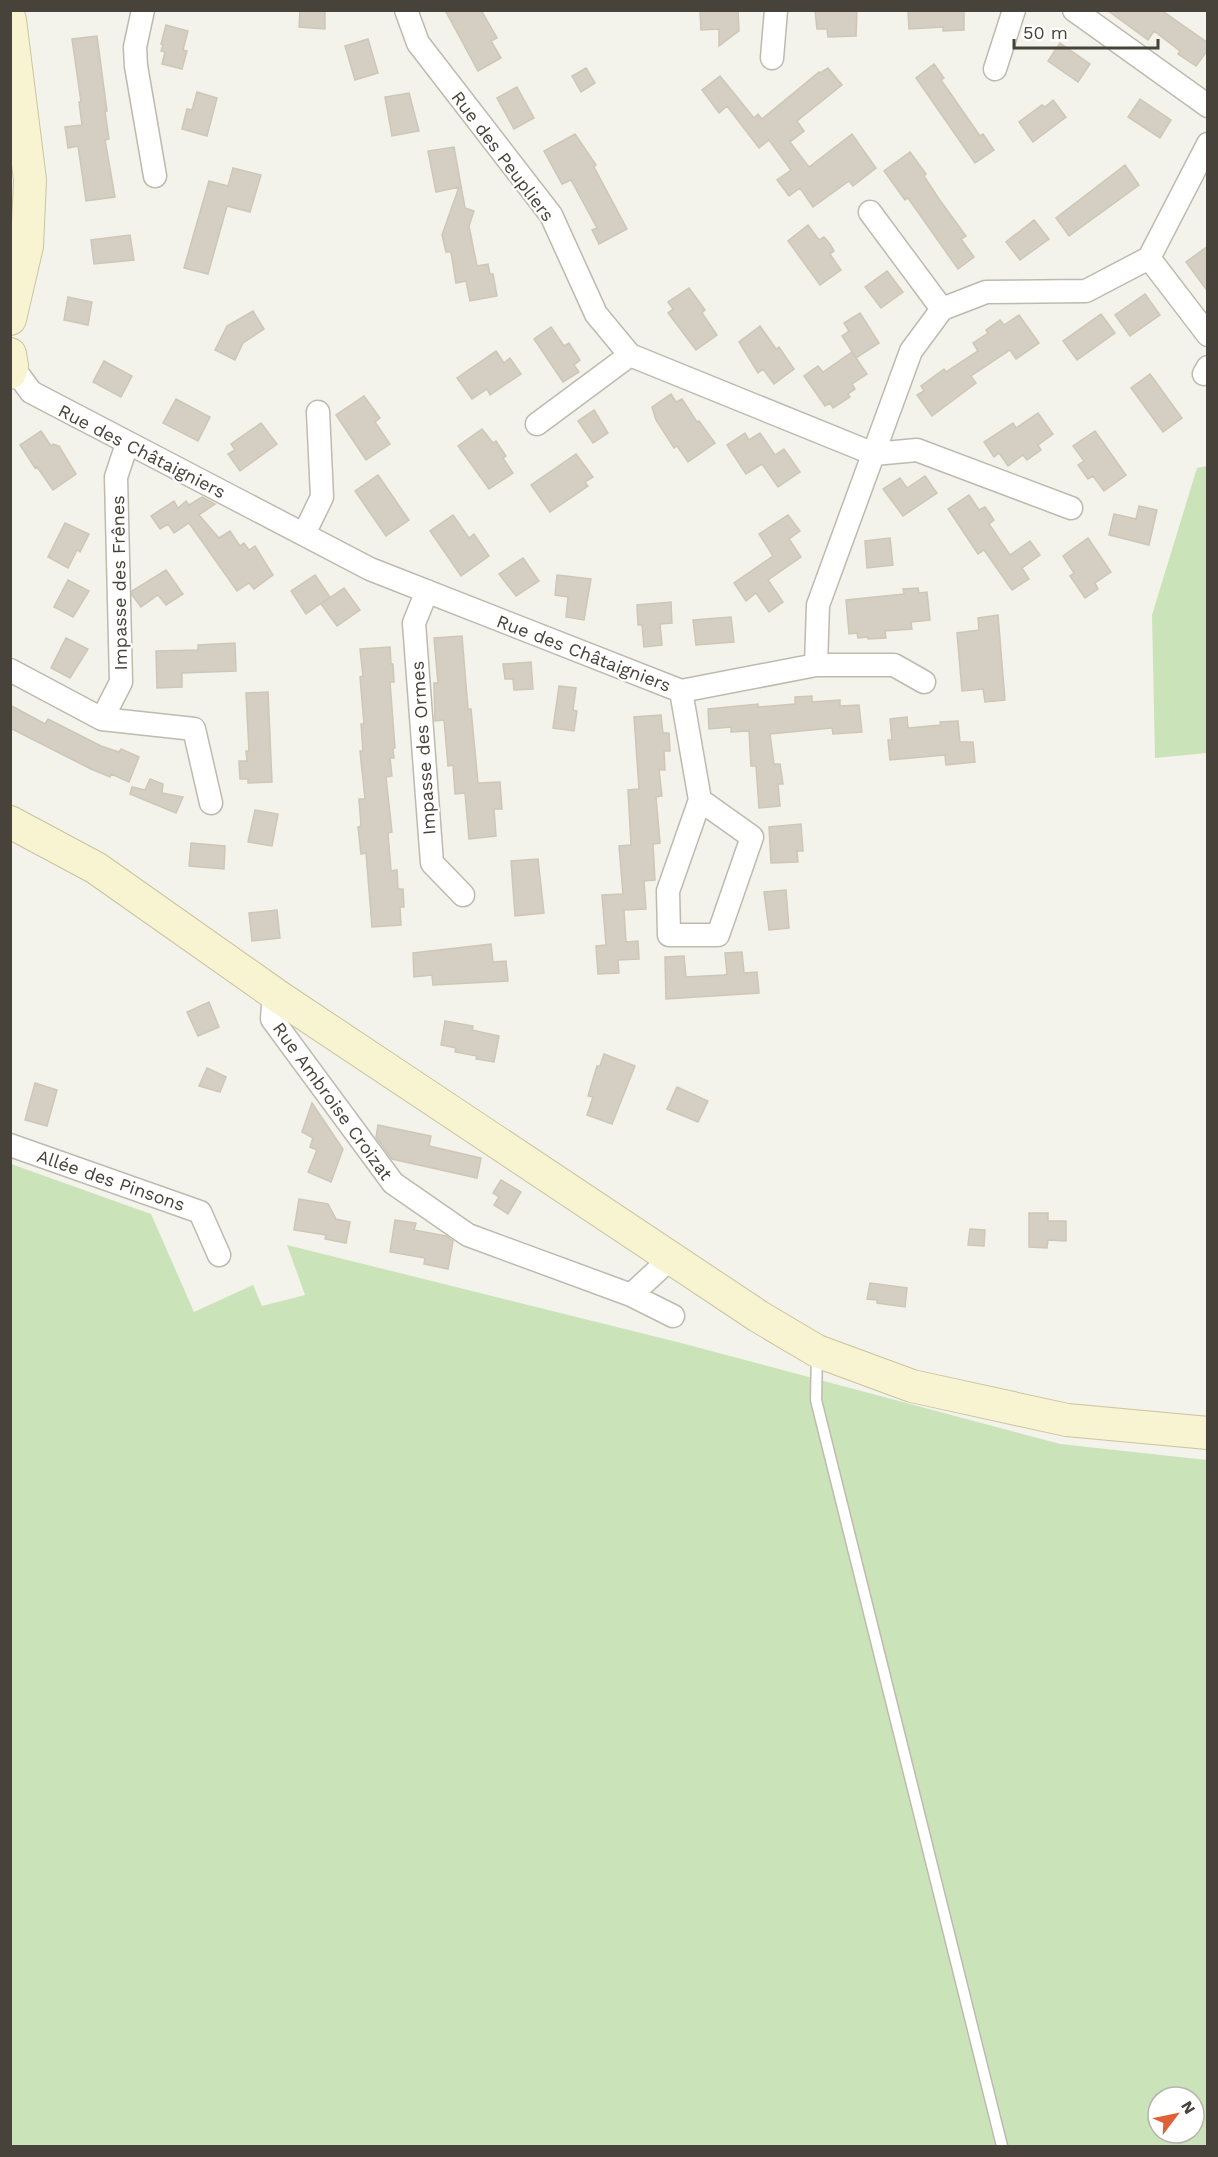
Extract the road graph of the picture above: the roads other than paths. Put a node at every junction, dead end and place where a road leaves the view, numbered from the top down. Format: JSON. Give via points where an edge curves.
{"nodes":[{"id":1,"x":143,"y":10,"type":"edge"},
{"id":2,"x":406,"y":10,"type":"edge"},
{"id":3,"x":776,"y":10,"type":"edge"},
{"id":4,"x":1014,"y":10,"type":"edge"},
{"id":5,"x":1074,"y":10,"type":"edge"},
{"id":6,"x":10,"y":20,"type":"edge"},
{"id":7,"x":772,"y":58,"type":"dead end"},
{"id":8,"x":995,"y":69,"type":"dead end"},
{"id":9,"x":1208,"y":106,"type":"edge"},
{"id":10,"x":10,"y":119,"type":"edge"},
{"id":11,"x":1208,"y":144,"type":"edge"},
{"id":12,"x":155,"y":176,"type":"dead end"},
{"id":13,"x":870,"y":212,"type":"dead end"},
{"id":14,"x":1149,"y":258,"type":"junction"},
{"id":15,"x":10,"y":266,"type":"edge"},
{"id":16,"x":942,"y":309,"type":"junction"},
{"id":17,"x":10,"y":319,"type":"edge"},
{"id":18,"x":1208,"y":334,"type":"edge"},
{"id":19,"x":630,"y":355,"type":"junction"},
{"id":20,"x":15,"y":376,"type":"edge"},
{"id":21,"x":318,"y":412,"type":"dead end"},
{"id":22,"x":537,"y":424,"type":"dead end"},
{"id":23,"x":127,"y":444,"type":"junction"},
{"id":24,"x":874,"y":454,"type":"junction"},
{"id":25,"x":1071,"y":508,"type":"dead end"},
{"id":26,"x":304,"y":534,"type":"junction"},
{"id":27,"x":427,"y":591,"type":"junction"},
{"id":28,"x":816,"y":665,"type":"junction"},
{"id":29,"x":10,"y":670,"type":"edge"},
{"id":30,"x":924,"y":682,"type":"dead end"},
{"id":31,"x":681,"y":691,"type":"junction"},
{"id":32,"x":102,"y":720,"type":"junction"},
{"id":33,"x":700,"y":800,"type":"junction"},
{"id":34,"x":212,"y":803,"type":"dead end"},
{"id":35,"x":10,"y":822,"type":"edge"},
{"id":36,"x":463,"y":895,"type":"dead end"},
{"id":37,"x":279,"y":997,"type":"junction"},
{"id":38,"x":10,"y":1145,"type":"edge"},
{"id":39,"x":219,"y":1255,"type":"dead end"},
{"id":40,"x":671,"y":1258,"type":"junction"},
{"id":41,"x":631,"y":1295,"type":"junction"},
{"id":42,"x":673,"y":1316,"type":"dead end"},
{"id":43,"x":817,"y":1351,"type":"junction"},
{"id":44,"x":1208,"y":1432,"type":"edge"},
{"id":45,"x":1002,"y":2146,"type":"edge"}],
"edges":[{"from":1,"to":12,"type":"street","via":[[135,46],[136,66]]},
{"from":2,"to":19,"type":"street","name":"Rue des Peupliers","via":[[418,44],[551,215],[596,314]]},
{"from":3,"to":7,"type":"street"},
{"from":4,"to":8,"type":"street"},
{"from":5,"to":9,"type":"street"},
{"from":6,"to":17,"type":"main road","via":[[30,180],[27,246]]},
{"from":10,"to":15,"type":"main road","via":[[18,175]]},
{"from":11,"to":14,"type":"street"},
{"from":13,"to":16,"type":"street"},
{"from":14,"to":16,"type":"street","via":[[1086,291],[986,292]]},
{"from":14,"to":18,"type":"street"},
{"from":16,"to":24,"type":"street","via":[[911,351]]},
{"from":19,"to":22,"type":"street"},
{"from":19,"to":24,"type":"street","name":"Rue des Peupliers"},
{"from":20,"to":23,"type":"street","name":"Rue des Châtaigniers"},
{"from":21,"to":26,"type":"street","via":[[322,497]]},
{"from":23,"to":26,"type":"street","name":"Rue des Châtaigniers"},
{"from":23,"to":32,"type":"street","name":"Impasse des Frênes","via":[[116,477],[121,682]]},
{"from":24,"to":25,"type":"street","via":[[917,450]]},
{"from":24,"to":28,"type":"street","via":[[818,605]]},
{"from":26,"to":27,"type":"street","name":"Rue des Châtaigniers","via":[[370,569]]},
{"from":27,"to":31,"type":"street","name":"Rue des Châtaigniers"},
{"from":27,"to":36,"type":"street","name":"Impasse des Ormes","via":[[414,623],[432,863]]},
{"from":28,"to":30,"type":"street","name":"Rue des Châtaigniers","via":[[894,664]]},
{"from":28,"to":31,"type":"street","name":"Rue des Châtaigniers"},
{"from":29,"to":32,"type":"street"},
{"from":31,"to":33,"type":"street"},
{"from":32,"to":34,"type":"street","via":[[194,729]]},
{"from":33,"to":33,"type":"street","via":[[668,891],[669,935],[718,935],[752,837]]},
{"from":35,"to":37,"type":"main road","via":[[96,868]]},
{"from":37,"to":40,"type":"main road"},
{"from":37,"to":41,"type":"street","name":"Rue Ambroise Croizat","via":[[273,1005],[272,1019],[393,1183],[468,1235]]},
{"from":38,"to":39,"type":"street","name":"Allée des Pinsons","via":[[200,1212]]},
{"from":40,"to":41,"type":"street"},
{"from":40,"to":43,"type":"main road"},
{"from":41,"to":42,"type":"street","name":"Rue Ambroise Croizat"},
{"from":43,"to":44,"type":"main road","via":[[912,1386],[1067,1420]]},
{"from":43,"to":45,"type":"lane","via":[[816,1400]]}]}
